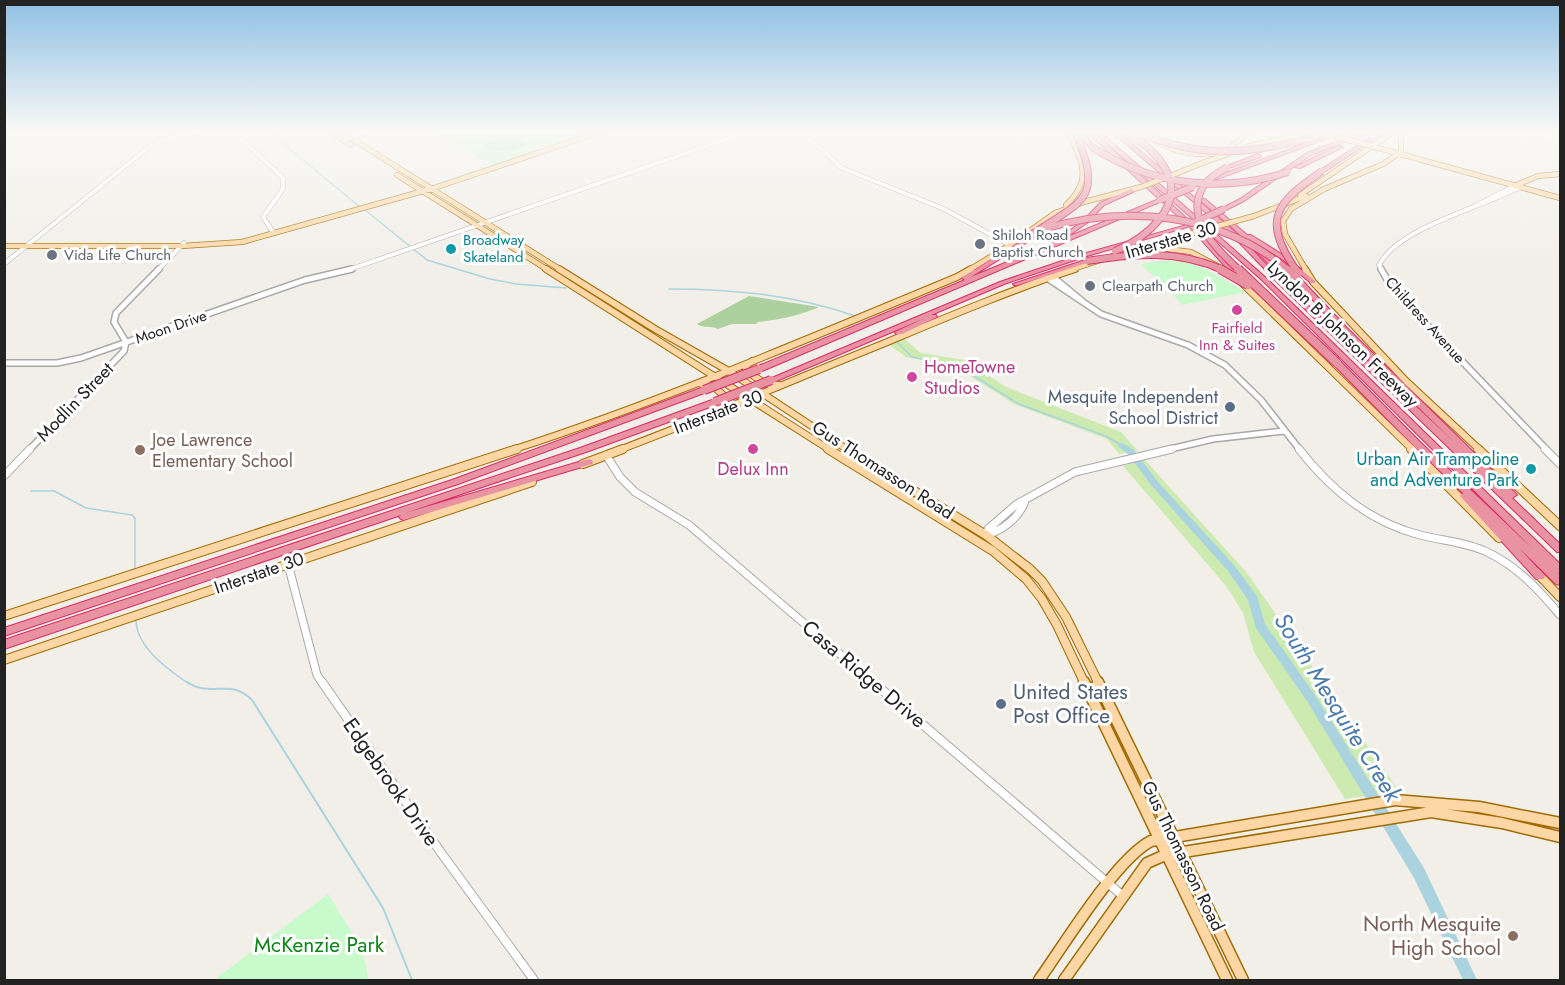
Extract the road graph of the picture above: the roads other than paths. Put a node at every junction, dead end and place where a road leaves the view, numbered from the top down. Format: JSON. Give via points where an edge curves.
{"nodes":[{"id":1,"x":114,"y":176,"type":"edge"},
{"id":2,"x":282,"y":176,"type":"edge"},
{"id":3,"x":402,"y":176,"type":"edge"},
{"id":4,"x":408,"y":176,"type":"edge"},
{"id":5,"x":467,"y":176,"type":"edge"},
{"id":6,"x":620,"y":176,"type":"edge"},
{"id":7,"x":862,"y":176,"type":"edge"},
{"id":8,"x":1083,"y":176,"type":"edge"},
{"id":9,"x":1090,"y":176,"type":"edge"},
{"id":10,"x":1135,"y":176,"type":"edge"},
{"id":11,"x":1147,"y":176,"type":"edge"},
{"id":12,"x":1158,"y":176,"type":"edge"},
{"id":13,"x":1167,"y":176,"type":"edge"},
{"id":14,"x":1168,"y":176,"type":"edge"},
{"id":15,"x":1170,"y":176,"type":"edge"},
{"id":16,"x":1175,"y":176,"type":"edge"},
{"id":17,"x":1213,"y":176,"type":"edge"},
{"id":18,"x":1223,"y":176,"type":"edge"},
{"id":19,"x":1277,"y":176,"type":"edge"},
{"id":20,"x":1278,"y":176,"type":"edge"},
{"id":21,"x":1315,"y":176,"type":"edge"},
{"id":22,"x":1331,"y":176,"type":"edge"},
{"id":23,"x":1356,"y":176,"type":"edge"},
{"id":24,"x":1482,"y":176,"type":"edge"},
{"id":25,"x":1539,"y":176,"type":"edge"},
{"id":26,"x":1519,"y":186,"type":"junction"},
{"id":27,"x":430,"y":188,"type":"junction"},
{"id":28,"x":1326,"y":188,"type":"junction"},
{"id":29,"x":422,"y":190,"type":"junction"},
{"id":30,"x":1131,"y":191,"type":"junction"},
{"id":31,"x":1560,"y":197,"type":"edge"},
{"id":32,"x":1295,"y":200,"type":"junction"},
{"id":33,"x":1055,"y":213,"type":"junction"},
{"id":34,"x":484,"y":222,"type":"junction"},
{"id":35,"x":476,"y":225,"type":"junction"},
{"id":36,"x":1234,"y":226,"type":"junction"},
{"id":37,"x":1192,"y":231,"type":"junction"},
{"id":38,"x":273,"y":232,"type":"junction"},
{"id":39,"x":1028,"y":237,"type":"junction"},
{"id":40,"x":183,"y":244,"type":"junction"},
{"id":41,"x":4,"y":245,"type":"edge"},
{"id":42,"x":29,"y":245,"type":"junction"},
{"id":43,"x":1010,"y":245,"type":"junction"},
{"id":44,"x":1044,"y":248,"type":"junction"},
{"id":45,"x":1133,"y":249,"type":"junction"},
{"id":46,"x":1087,"y":261,"type":"junction"},
{"id":47,"x":4,"y":264,"type":"edge"},
{"id":48,"x":557,"y":267,"type":"junction"},
{"id":49,"x":548,"y":271,"type":"junction"},
{"id":50,"x":1297,"y":275,"type":"junction"},
{"id":51,"x":1047,"y":277,"type":"junction"},
{"id":52,"x":1264,"y":279,"type":"junction"},
{"id":53,"x":1313,"y":282,"type":"junction"},
{"id":54,"x":1244,"y":284,"type":"junction"},
{"id":55,"x":1290,"y":318,"type":"junction"},
{"id":56,"x":1323,"y":321,"type":"junction"},
{"id":57,"x":645,"y":332,"type":"junction"},
{"id":58,"x":672,"y":339,"type":"junction"},
{"id":59,"x":871,"y":340,"type":"junction"},
{"id":60,"x":828,"y":341,"type":"junction"},
{"id":61,"x":126,"y":342,"type":"junction"},
{"id":62,"x":753,"y":360,"type":"junction"},
{"id":63,"x":4,"y":363,"type":"edge"},
{"id":64,"x":693,"y":363,"type":"junction"},
{"id":65,"x":728,"y":370,"type":"junction"},
{"id":66,"x":712,"y":375,"type":"junction"},
{"id":67,"x":691,"y":384,"type":"junction"},
{"id":68,"x":785,"y":384,"type":"junction"},
{"id":69,"x":765,"y":394,"type":"junction"},
{"id":70,"x":749,"y":400,"type":"junction"},
{"id":71,"x":789,"y":409,"type":"junction"},
{"id":72,"x":725,"y":410,"type":"junction"},
{"id":73,"x":1284,"y":430,"type":"junction"},
{"id":74,"x":1428,"y":454,"type":"junction"},
{"id":75,"x":606,"y":455,"type":"junction"},
{"id":76,"x":1553,"y":456,"type":"junction"},
{"id":77,"x":1560,"y":459,"type":"edge"},
{"id":78,"x":589,"y":462,"type":"junction"},
{"id":79,"x":1560,"y":464,"type":"edge"},
{"id":80,"x":4,"y":476,"type":"edge"},
{"id":81,"x":1560,"y":526,"type":"edge"},
{"id":82,"x":986,"y":535,"type":"junction"},
{"id":83,"x":1549,"y":537,"type":"junction"},
{"id":84,"x":290,"y":549,"type":"junction"},
{"id":85,"x":1560,"y":549,"type":"edge"},
{"id":86,"x":288,"y":564,"type":"junction"},
{"id":87,"x":1560,"y":570,"type":"edge"},
{"id":88,"x":1540,"y":576,"type":"junction"},
{"id":89,"x":1042,"y":581,"type":"junction"},
{"id":90,"x":1560,"y":581,"type":"edge"},
{"id":91,"x":1031,"y":585,"type":"junction"},
{"id":92,"x":1560,"y":597,"type":"edge"},
{"id":93,"x":1560,"y":615,"type":"edge"},
{"id":94,"x":4,"y":616,"type":"edge"},
{"id":95,"x":4,"y":632,"type":"edge"},
{"id":96,"x":1077,"y":640,"type":"junction"},
{"id":97,"x":1065,"y":641,"type":"junction"},
{"id":98,"x":4,"y":645,"type":"edge"},
{"id":99,"x":4,"y":660,"type":"edge"},
{"id":100,"x":1488,"y":807,"type":"junction"},
{"id":101,"x":1282,"y":820,"type":"junction"},
{"id":102,"x":1494,"y":822,"type":"junction"},
{"id":103,"x":1560,"y":823,"type":"edge"},
{"id":104,"x":1286,"y":835,"type":"junction"},
{"id":105,"x":1174,"y":837,"type":"junction"},
{"id":106,"x":1560,"y":837,"type":"edge"},
{"id":107,"x":1158,"y":840,"type":"junction"},
{"id":108,"x":1181,"y":852,"type":"junction"},
{"id":109,"x":1165,"y":855,"type":"junction"},
{"id":110,"x":1108,"y":883,"type":"junction"},
{"id":111,"x":1124,"y":896,"type":"junction"},
{"id":112,"x":1242,"y":980,"type":"edge"},
{"id":113,"x":534,"y":981,"type":"edge"},
{"id":114,"x":1039,"y":981,"type":"edge"},
{"id":115,"x":1064,"y":981,"type":"edge"},
{"id":116,"x":1227,"y":981,"type":"edge"}],
"edges":[{"from":1,"to":42,"type":"street"},
{"from":2,"to":38,"type":"street","via":[[283,189],[263,217]]},
{"from":3,"to":29,"type":"main road","name":"Gus Thomasson Road"},
{"from":4,"to":27,"type":"main road","name":"Gus Thomasson Road"},
{"from":5,"to":27,"type":"main road"},
{"from":6,"to":34,"type":"street","name":"Moon Drive"},
{"from":7,"to":43,"type":"street","via":[[944,209]]},
{"from":8,"to":33,"type":"main road","via":[[1076,197]]},
{"from":9,"to":39,"type":"highway","bridge":true,"via":[[1088,194],[1078,204]]},
{"from":10,"to":37,"type":"highway"},
{"from":11,"to":52,"type":"highway","name":"Lyndon B Johnson Freeway"},
{"from":12,"to":19,"type":"highway","bridge":true,"via":[[1205,184],[1240,184]]},
{"from":13,"to":56,"type":"highway","name":"Lyndon B Johnson Freeway","via":[[1235,235]]},
{"from":14,"to":46,"type":"highway","bridge":true,"via":[[1168,201],[1161,220],[1142,238]]},
{"from":15,"to":30,"type":"main road","name":"Interstate 30","bridge":true},
{"from":16,"to":36,"type":"highway"},
{"from":17,"to":55,"type":"highway","bridge":true,"via":[[1204,182],[1196,199],[1197,216],[1207,237]]},
{"from":18,"to":44,"type":"highway","bridge":true},
{"from":20,"to":59,"type":"highway","bridge":true,"via":[[1242,200],[1185,226],[1043,268],[910,320]]},
{"from":21,"to":50,"type":"highway","bridge":true,"via":[[1284,200],[1277,216],[1279,242]]},
{"from":22,"to":32,"type":"main road"},
{"from":23,"to":28,"type":"main road","name":"Interstate 30"},
{"from":24,"to":26,"type":"main road"},
{"from":25,"to":26,"type":"main road"},
{"from":26,"to":31,"type":"main road"},
{"from":26,"to":76,"type":"street","name":"Childress Avenue","via":[[1477,202],[1475,207],[1396,244],[1380,260],[1381,271],[1392,288]]},
{"from":27,"to":29,"type":"main road"},
{"from":27,"to":34,"type":"main road","name":"Gus Thomasson Road"},
{"from":28,"to":32,"type":"main road","name":"Interstate 30"},
{"from":28,"to":53,"type":"main road","name":"Lyndon B Johnson Freeway","via":[[1291,209],[1283,221],[1285,234]]},
{"from":29,"to":35,"type":"main road","name":"Gus Thomasson Road"},
{"from":29,"to":38,"type":"main road"},
{"from":30,"to":33,"type":"main road","name":"Interstate 30","via":[[1084,201]]},
{"from":30,"to":44,"type":"highway","via":[[1102,204],[1085,222]]},
{"from":32,"to":37,"type":"main road","name":"Interstate 30","bridge":true,"via":[[1254,216]]},
{"from":33,"to":43,"type":"main road","name":"Interstate 30"},
{"from":34,"to":35,"type":"street","name":"Moon Drive"},
{"from":34,"to":48,"type":"main road","name":"Gus Thomasson Road"},
{"from":35,"to":49,"type":"main road","name":"Gus Thomasson Road"},
{"from":35,"to":61,"type":"street","name":"Moon Drive"},
{"from":36,"to":53,"type":"highway"},
{"from":36,"to":56,"type":"highway","via":[[1304,296]]},
{"from":37,"to":45,"type":"main road","name":"Interstate 30"},
{"from":37,"to":52,"type":"highway"},
{"from":37,"to":54,"type":"highway"},
{"from":38,"to":40,"type":"main road","via":[[228,244]]},
{"from":39,"to":50,"type":"highway","bridge":true,"via":[[1077,219],[1148,216],[1220,231],[1252,245]]},
{"from":39,"to":60,"type":"highway","via":[[957,282]]},
{"from":40,"to":42,"type":"main road"},
{"from":40,"to":61,"type":"street","via":[[116,313],[114,322]]},
{"from":41,"to":42,"type":"main road"},
{"from":42,"to":47,"type":"street"},
{"from":43,"to":62,"type":"main road","name":"Interstate 30","via":[[945,282]]},
{"from":44,"to":60,"type":"highway"},
{"from":45,"to":51,"type":"main road","name":"Interstate 30"},
{"from":45,"to":54,"type":"main road","name":"Lyndon B Johnson Freeway","via":[[1160,247],[1191,252],[1217,264]]},
{"from":46,"to":51,"type":"highway"},
{"from":46,"to":55,"type":"highway","bridge":true,"via":[[1139,253],[1193,259],[1236,277]]},
{"from":48,"to":49,"type":"main road"},
{"from":48,"to":58,"type":"main road","name":"Gus Thomasson Road"},
{"from":49,"to":57,"type":"main road","name":"Gus Thomasson Road"},
{"from":50,"to":83,"type":"highway"},
{"from":51,"to":59,"type":"highway","via":[[991,293]]},
{"from":51,"to":68,"type":"main road","name":"Interstate 30"},
{"from":51,"to":73,"type":"street","via":[[1087,306],[1118,322],[1175,339],[1213,357],[1237,376]]},
{"from":52,"to":87,"type":"highway","name":"Lyndon B Johnson Freeway"},
{"from":53,"to":81,"type":"main road","name":"Lyndon B Johnson Freeway","via":[[1406,381]]},
{"from":54,"to":88,"type":"main road","name":"Lyndon B Johnson Freeway"},
{"from":55,"to":74,"type":"highway","bridge":true},
{"from":56,"to":83,"type":"highway","name":"Lyndon B Johnson Freeway"},
{"from":57,"to":58,"type":"main road"},
{"from":57,"to":64,"type":"main road","name":"Gus Thomasson Road"},
{"from":58,"to":65,"type":"main road","name":"Gus Thomasson Road"},
{"from":59,"to":84,"type":"highway","bridge":true,"via":[[606,442]]},
{"from":60,"to":95,"type":"highway","bridge":true,"via":[[455,483]]},
{"from":61,"to":63,"type":"street","name":"Moon Drive","via":[[68,361]]},
{"from":61,"to":80,"type":"street","name":"Modlin Street","via":[[124,351]]},
{"from":62,"to":65,"type":"main road","name":"Interstate 30"},
{"from":62,"to":68,"type":"main road","via":[[746,371],[771,386]]},
{"from":64,"to":66,"type":"main road","name":"Gus Thomasson Road"},
{"from":64,"to":67,"type":"main road","via":[[697,377]]},
{"from":65,"to":66,"type":"main road","name":"Interstate 30"},
{"from":65,"to":69,"type":"main road","name":"Gus Thomasson Road"},
{"from":66,"to":67,"type":"main road","name":"Interstate 30"},
{"from":66,"to":70,"type":"main road","name":"Gus Thomasson Road"},
{"from":67,"to":72,"type":"main road","via":[[710,384],[729,398]]},
{"from":67,"to":94,"type":"main road","name":"Interstate 30","via":[[562,434]]},
{"from":68,"to":69,"type":"main road","name":"Interstate 30"},
{"from":68,"to":71,"type":"main road","via":[[780,397]]},
{"from":69,"to":70,"type":"main road","name":"Interstate 30"},
{"from":69,"to":71,"type":"main road","name":"Gus Thomasson Road"},
{"from":70,"to":72,"type":"main road","name":"Interstate 30"},
{"from":70,"to":91,"type":"main road","name":"Gus Thomasson Road","via":[[979,541]]},
{"from":71,"to":82,"type":"main road","name":"Gus Thomasson Road","via":[[869,464]]},
{"from":72,"to":75,"type":"main road","name":"Interstate 30"},
{"from":73,"to":82,"type":"street","via":[[1227,436],[1075,472],[1025,501],[1023,508],[996,533]]},
{"from":73,"to":93,"type":"street","via":[[1331,486],[1355,506],[1399,528],[1461,542],[1494,555],[1522,572]]},
{"from":74,"to":88,"type":"highway"},
{"from":74,"to":90,"type":"highway"},
{"from":75,"to":78,"type":"main road","name":"Interstate 30"},
{"from":75,"to":110,"type":"street","name":"Casa Ridge Drive","via":[[635,492],[689,525]]},
{"from":76,"to":77,"type":"street","name":"Childress Avenue"},
{"from":76,"to":79,"type":"street","name":"Childress Avenue"},
{"from":78,"to":84,"type":"highway"},
{"from":78,"to":86,"type":"main road","name":"Interstate 30"},
{"from":82,"to":89,"type":"main road","name":"Gus Thomasson Road"},
{"from":83,"to":85,"type":"highway","name":"Lyndon B Johnson Freeway"},
{"from":84,"to":98,"type":"highway"},
{"from":86,"to":99,"type":"main road","name":"Interstate 30"},
{"from":86,"to":113,"type":"street","name":"Edgebrook Drive","via":[[317,675]]},
{"from":88,"to":92,"type":"main road","name":"Lyndon B Johnson Freeway"},
{"from":89,"to":91,"type":"main road"},
{"from":89,"to":96,"type":"main road","name":"Gus Thomasson Road"},
{"from":91,"to":97,"type":"main road","name":"Gus Thomasson Road"},
{"from":96,"to":97,"type":"main road"},
{"from":96,"to":105,"type":"main road","name":"Gus Thomasson Road"},
{"from":97,"to":107,"type":"main road","name":"Gus Thomasson Road"},
{"from":100,"to":101,"type":"main road","via":[[1395,800]]},
{"from":100,"to":102,"type":"main road"},
{"from":100,"to":103,"type":"main road"},
{"from":101,"to":104,"type":"main road"},
{"from":101,"to":105,"type":"main road"},
{"from":102,"to":104,"type":"main road","via":[[1431,812]]},
{"from":102,"to":106,"type":"main road"},
{"from":104,"to":108,"type":"main road"},
{"from":105,"to":107,"type":"main road"},
{"from":105,"to":108,"type":"main road","name":"Gus Thomasson Road"},
{"from":107,"to":109,"type":"main road","name":"Gus Thomasson Road"},
{"from":107,"to":110,"type":"main road","via":[[1137,848]]},
{"from":108,"to":109,"type":"main road"},
{"from":108,"to":112,"type":"main road","name":"Gus Thomasson Road"},
{"from":109,"to":111,"type":"main road","via":[[1147,863]]},
{"from":109,"to":116,"type":"main road","name":"Gus Thomasson Road"},
{"from":110,"to":111,"type":"street","name":"Casa Ridge Drive"},
{"from":110,"to":114,"type":"main road"},
{"from":111,"to":115,"type":"main road"}]}
